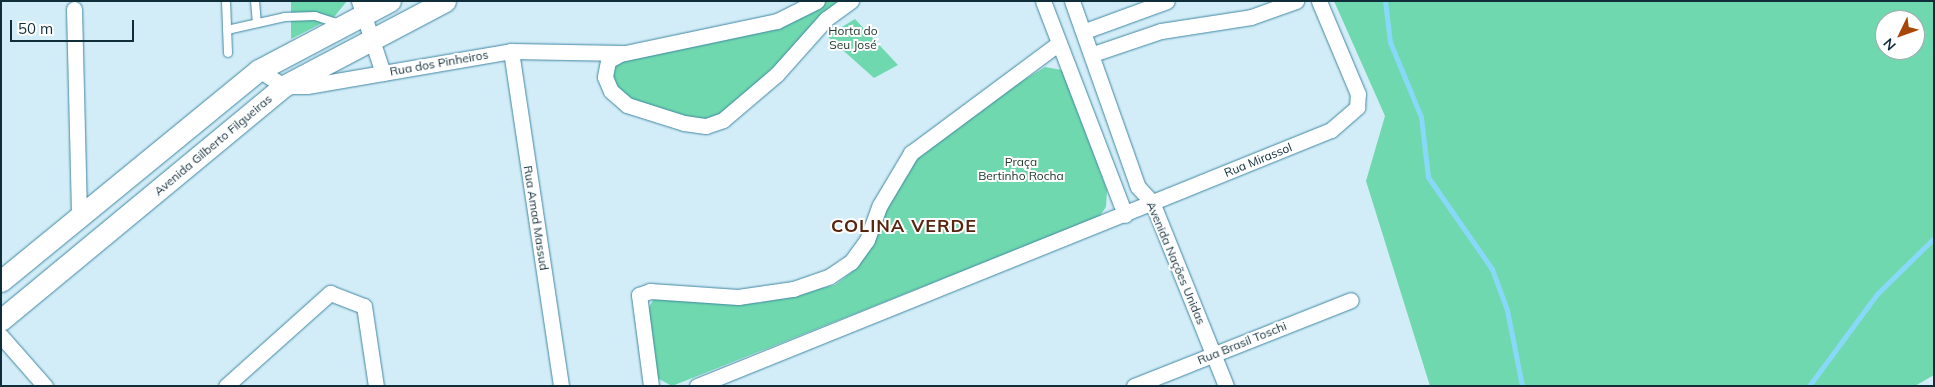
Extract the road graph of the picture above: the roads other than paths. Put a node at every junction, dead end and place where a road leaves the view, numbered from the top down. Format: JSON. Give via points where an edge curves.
{"nodes":[{"id":1,"x":226,"y":1,"type":"edge"},
{"id":2,"x":255,"y":1,"type":"edge"},
{"id":3,"x":390,"y":1,"type":"edge"},
{"id":4,"x":445,"y":1,"type":"edge"},
{"id":5,"x":816,"y":1,"type":"edge"},
{"id":6,"x":851,"y":1,"type":"edge"},
{"id":7,"x":1043,"y":1,"type":"edge"},
{"id":8,"x":1072,"y":1,"type":"edge"},
{"id":9,"x":1167,"y":1,"type":"edge"},
{"id":10,"x":1296,"y":1,"type":"edge"},
{"id":11,"x":1319,"y":1,"type":"edge"},
{"id":12,"x":74,"y":9,"type":"dead end"},
{"id":13,"x":360,"y":9,"type":"edge"},
{"id":14,"x":257,"y":23,"type":"junction"},
{"id":15,"x":342,"y":25,"type":"junction"},
{"id":16,"x":227,"y":30,"type":"junction"},
{"id":17,"x":1086,"y":31,"type":"junction"},
{"id":18,"x":372,"y":39,"type":"junction"},
{"id":19,"x":1059,"y":43,"type":"junction"},
{"id":20,"x":511,"y":51,"type":"junction"},
{"id":21,"x":625,"y":53,"type":"junction"},
{"id":22,"x":228,"y":54,"type":"dead end"},
{"id":23,"x":1093,"y":54,"type":"junction"},
{"id":24,"x":259,"y":70,"type":"junction"},
{"id":25,"x":383,"y":73,"type":"junction"},
{"id":26,"x":284,"y":86,"type":"junction"},
{"id":27,"x":1152,"y":202,"type":"junction"},
{"id":28,"x":79,"y":215,"type":"junction"},
{"id":29,"x":1125,"y":216,"type":"junction"},
{"id":30,"x":1,"y":281,"type":"edge"},
{"id":31,"x":1351,"y":300,"type":"dead end"},
{"id":32,"x":4,"y":311,"type":"edge"},
{"id":33,"x":1,"y":336,"type":"edge"},
{"id":34,"x":1214,"y":354,"type":"junction"},
{"id":35,"x":45,"y":386,"type":"edge"},
{"id":36,"x":226,"y":386,"type":"edge"},
{"id":37,"x":376,"y":386,"type":"edge"},
{"id":38,"x":561,"y":386,"type":"edge"},
{"id":39,"x":651,"y":386,"type":"edge"},
{"id":40,"x":697,"y":386,"type":"edge"},
{"id":41,"x":1134,"y":386,"type":"edge"},
{"id":42,"x":1226,"y":386,"type":"edge"}],
"edges":[{"from":1,"to":16,"type":"lane"},
{"from":2,"to":14,"type":"lane"},
{"from":3,"to":13,"type":"main road"},
{"from":4,"to":18,"type":"main road","name":"Avenida Gilberto Filgueiras"},
{"from":5,"to":21,"type":"street","name":"Rua dos Pinheiros","via":[[777,21]]},
{"from":6,"to":21,"type":"street","name":"Rua dos Pinheiros","via":[[826,19],[777,74],[723,120],[706,126],[684,123],[627,105],[611,91],[605,77],[608,61]]},
{"from":7,"to":19,"type":"street"},
{"from":8,"to":17,"type":"street","name":"Avenida Nações Unidas"},
{"from":9,"to":17,"type":"street"},
{"from":10,"to":23,"type":"street","via":[[1251,17],[1161,31]]},
{"from":11,"to":27,"type":"street","name":"Rua Mirassol","via":[[1358,94],[1357,107],[1331,130]]},
{"from":12,"to":28,"type":"street"},
{"from":13,"to":15,"type":"main road"},
{"from":13,"to":18,"type":"street"},
{"from":14,"to":15,"type":"lane","via":[[315,16]]},
{"from":14,"to":16,"type":"lane"},
{"from":15,"to":24,"type":"main road"},
{"from":16,"to":22,"type":"lane"},
{"from":17,"to":23,"type":"street","name":"Avenida Nações Unidas"},
{"from":18,"to":25,"type":"street"},
{"from":18,"to":26,"type":"main road","name":"Avenida Gilberto Filgueiras"},
{"from":19,"to":29,"type":"street"},
{"from":19,"to":39,"type":"street","via":[[911,153],[880,205],[867,240],[851,262],[830,276],[793,289],[738,297],[650,291],[639,295]]},
{"from":20,"to":21,"type":"street","name":"Rua dos Pinheiros"},
{"from":20,"to":25,"type":"street","name":"Rua dos Pinheiros"},
{"from":20,"to":38,"type":"street","name":"Rua Amad Massud"},
{"from":23,"to":27,"type":"street","name":"Avenida Nações Unidas","via":[[1138,187]]},
{"from":24,"to":26,"type":"street"},
{"from":24,"to":28,"type":"main road"},
{"from":25,"to":26,"type":"street","name":"Rua dos Pinheiros"},
{"from":26,"to":32,"type":"main road","name":"Avenida Gilberto Filgueiras"},
{"from":27,"to":29,"type":"street"},
{"from":27,"to":34,"type":"street","name":"Avenida Nações Unidas"},
{"from":28,"to":30,"type":"main road"},
{"from":29,"to":40,"type":"street"},
{"from":31,"to":34,"type":"street","name":"Rua Brasil Toschi"},
{"from":33,"to":35,"type":"street"},
{"from":34,"to":41,"type":"street","name":"Rua Brasil Toschi"},
{"from":34,"to":42,"type":"street","name":"Avenida Nações Unidas"},
{"from":36,"to":37,"type":"street","via":[[330,293],[364,306]]}]}
